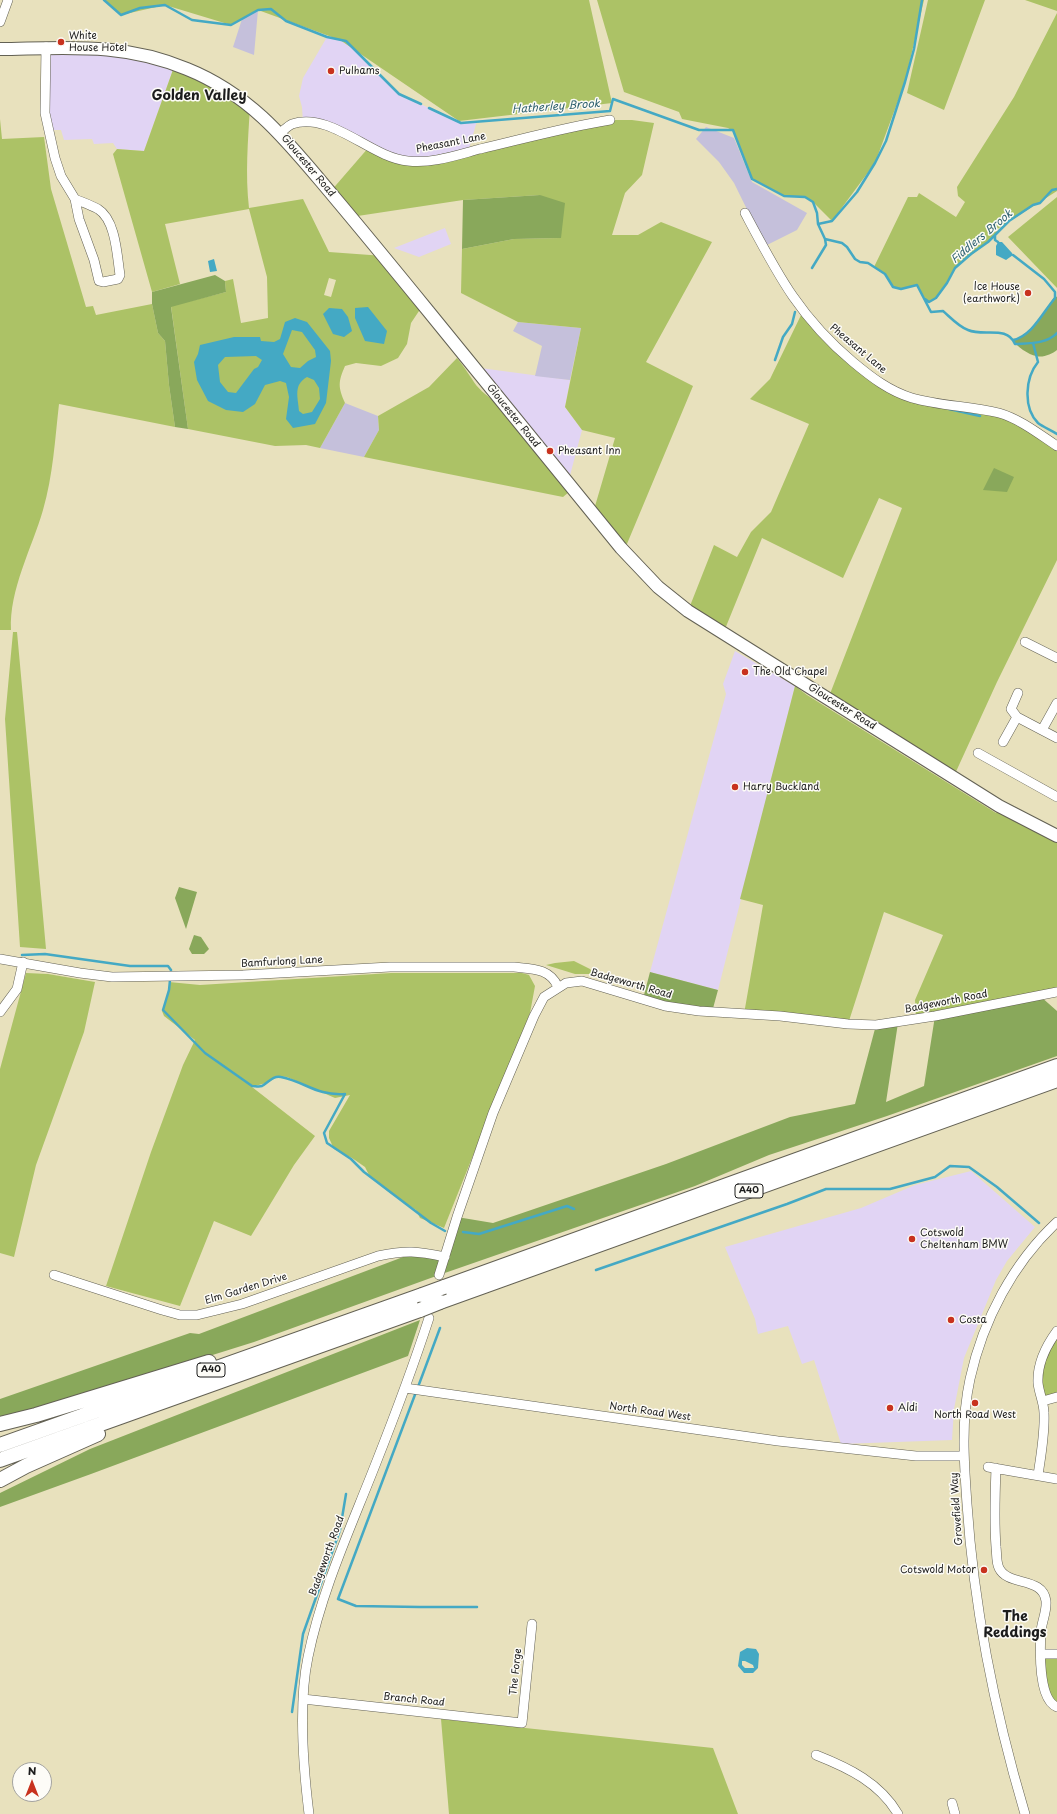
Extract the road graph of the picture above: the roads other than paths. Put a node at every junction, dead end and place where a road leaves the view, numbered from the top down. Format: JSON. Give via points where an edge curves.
{"nodes":[{"id":1,"x":8,"y":0,"type":"edge"},
{"id":2,"x":0,"y":22,"type":"edge"},
{"id":3,"x":46,"y":47,"type":"junction"},
{"id":4,"x":0,"y":49,"type":"edge"},
{"id":5,"x":610,"y":120,"type":"dead end"},
{"id":6,"x":280,"y":133,"type":"junction"},
{"id":7,"x":75,"y":199,"type":"junction"},
{"id":8,"x":745,"y":213,"type":"dead end"},
{"id":9,"x":1057,"y":446,"type":"edge"},
{"id":10,"x":1025,"y":642,"type":"dead end"},
{"id":11,"x":1057,"y":658,"type":"edge"},
{"id":12,"x":1018,"y":693,"type":"dead end"},
{"id":13,"x":1057,"y":703,"type":"edge"},
{"id":14,"x":1017,"y":717,"type":"junction"},
{"id":15,"x":1042,"y":730,"type":"junction"},
{"id":16,"x":1057,"y":738,"type":"edge"},
{"id":17,"x":1003,"y":742,"type":"dead end"},
{"id":18,"x":978,"y":753,"type":"dead end"},
{"id":19,"x":1057,"y":796,"type":"edge"},
{"id":20,"x":1057,"y":836,"type":"edge"},
{"id":21,"x":0,"y":959,"type":"edge"},
{"id":22,"x":23,"y":962,"type":"junction"},
{"id":23,"x":558,"y":987,"type":"junction"},
{"id":24,"x":1057,"y":992,"type":"edge"},
{"id":25,"x":0,"y":1012,"type":"edge"},
{"id":26,"x":1057,"y":1066,"type":"edge"},
{"id":27,"x":1057,"y":1080,"type":"edge"},
{"id":28,"x":1057,"y":1222,"type":"edge"},
{"id":29,"x":445,"y":1257,"type":"junction"},
{"id":30,"x":54,"y":1275,"type":"dead end"},
{"id":31,"x":442,"y":1281,"type":"junction"},
{"id":32,"x":424,"y":1314,"type":"junction"},
{"id":33,"x":342,"y":1324,"type":"junction"},
{"id":34,"x":1057,"y":1331,"type":"edge"},
{"id":35,"x":212,"y":1384,"type":"junction"},
{"id":36,"x":404,"y":1388,"type":"junction"},
{"id":37,"x":1057,"y":1397,"type":"edge"},
{"id":38,"x":1043,"y":1401,"type":"junction"},
{"id":39,"x":0,"y":1424,"type":"edge"},
{"id":40,"x":0,"y":1445,"type":"edge"},
{"id":41,"x":964,"y":1456,"type":"junction"},
{"id":42,"x":0,"y":1460,"type":"edge"},
{"id":43,"x":1038,"y":1475,"type":"junction"},
{"id":44,"x":1057,"y":1479,"type":"edge"},
{"id":45,"x":0,"y":1480,"type":"edge"},
{"id":46,"x":532,"y":1624,"type":"dead end"},
{"id":47,"x":1042,"y":1654,"type":"junction"},
{"id":48,"x":1057,"y":1654,"type":"edge"},
{"id":49,"x":303,"y":1699,"type":"junction"},
{"id":50,"x":1057,"y":1708,"type":"edge"},
{"id":51,"x":522,"y":1723,"type":"joint"},
{"id":52,"x":816,"y":1755,"type":"dead end"},
{"id":53,"x":952,"y":1803,"type":"dead end"},
{"id":54,"x":309,"y":1814,"type":"edge"},
{"id":55,"x":898,"y":1814,"type":"edge"},
{"id":56,"x":955,"y":1814,"type":"edge"},
{"id":57,"x":1025,"y":1814,"type":"edge"}],
"edges":[{"from":1,"to":2,"type":"street"},
{"from":3,"to":4,"type":"main road","name":"Gloucester Road"},
{"from":3,"to":6,"type":"main road","name":"Gloucester Road","via":[[119,50],[175,64],[235,94]]},
{"from":3,"to":7,"type":"street","via":[[45,113],[61,176]]},
{"from":5,"to":6,"type":"street","name":"Pheasant Lane","via":[[415,162],[384,155],[347,134],[319,124],[292,124]]},
{"from":6,"to":20,"type":"main road","name":"Gloucester Road","via":[[384,256],[621,548],[658,587],[688,611],[999,806]]},
{"from":7,"to":7,"type":"street","via":[[99,281],[118,279],[120,275],[113,230],[99,209]]},
{"from":8,"to":9,"type":"street","name":"Pheasant Lane","via":[[781,279],[802,311],[833,345],[872,378],[889,389],[912,398],[999,414],[1024,424]]},
{"from":10,"to":11,"type":"street"},
{"from":12,"to":14,"type":"street","via":[[1011,709]]},
{"from":13,"to":15,"type":"street"},
{"from":14,"to":15,"type":"street"},
{"from":14,"to":17,"type":"street"},
{"from":15,"to":16,"type":"street"},
{"from":18,"to":19,"type":"street"},
{"from":21,"to":22,"type":"street","name":"Bamfurlong Lane"},
{"from":22,"to":23,"type":"street","name":"Bamfurlong Lane","via":[[112,977],[243,975],[390,967],[514,967],[548,973]]},
{"from":22,"to":25,"type":"street","via":[[17,989]]},
{"from":23,"to":24,"type":"street","name":"Badgeworth Road","via":[[582,981],[665,1006],[876,1025]]},
{"from":23,"to":29,"type":"street","name":"Badgeworth Road","via":[[544,997],[534,1016],[493,1113]]},
{"from":26,"to":31,"type":"highway","number":"A40"},
{"from":27,"to":32,"type":"highway","number":"A40","bridge":true,"via":[[440,1302]]},
{"from":28,"to":41,"type":"street","name":"Grovefield Way","via":[[1017,1270],[989,1320],[981,1340],[970,1379],[964,1423]]},
{"from":29,"to":30,"type":"street","name":"Elm Garden Drive","via":[[419,1251],[400,1251],[378,1256],[242,1304],[197,1315],[180,1315],[162,1310]]},
{"from":29,"to":31,"type":"street","name":"Badgeworth Road"},
{"from":31,"to":33,"type":"highway","number":"A40","bridge":true,"via":[[422,1295]]},
{"from":32,"to":35,"type":"highway","number":"A40"},
{"from":32,"to":36,"type":"street","name":"Badgeworth Road"},
{"from":33,"to":39,"type":"highway"},
{"from":33,"to":40,"type":"highway","number":"A40"},
{"from":34,"to":38,"type":"street","via":[[1045,1348],[1039,1368],[1038,1384]]},
{"from":35,"to":42,"type":"highway","number":"A40"},
{"from":35,"to":45,"type":"highway","via":[[26,1466]]},
{"from":36,"to":41,"type":"street","name":"North Road West","via":[[778,1441],[916,1456]]},
{"from":36,"to":49,"type":"street","name":"Badgeworth Road","via":[[322,1602],[308,1658]]},
{"from":37,"to":38,"type":"street"},
{"from":38,"to":43,"type":"street","via":[[1044,1428]]},
{"from":41,"to":57,"type":"street","name":"Grovefield Way","via":[[970,1538],[982,1636],[1002,1732]]},
{"from":43,"to":44,"type":"street"},
{"from":43,"to":47,"type":"street","via":[[992,1468],[998,1564],[1008,1578],[1033,1585],[1043,1594],[1046,1605],[1041,1631]]},
{"from":46,"to":51,"type":"street","name":"The Forge"},
{"from":47,"to":48,"type":"street"},
{"from":47,"to":50,"type":"street","via":[[1045,1691],[1050,1702]]},
{"from":49,"to":51,"type":"street","name":"Branch Road"},
{"from":49,"to":54,"type":"street","name":"Badgeworth Road","via":[[305,1782]]},
{"from":52,"to":55,"type":"street","via":[[867,1780],[883,1792]]},
{"from":53,"to":56,"type":"street"}]}
